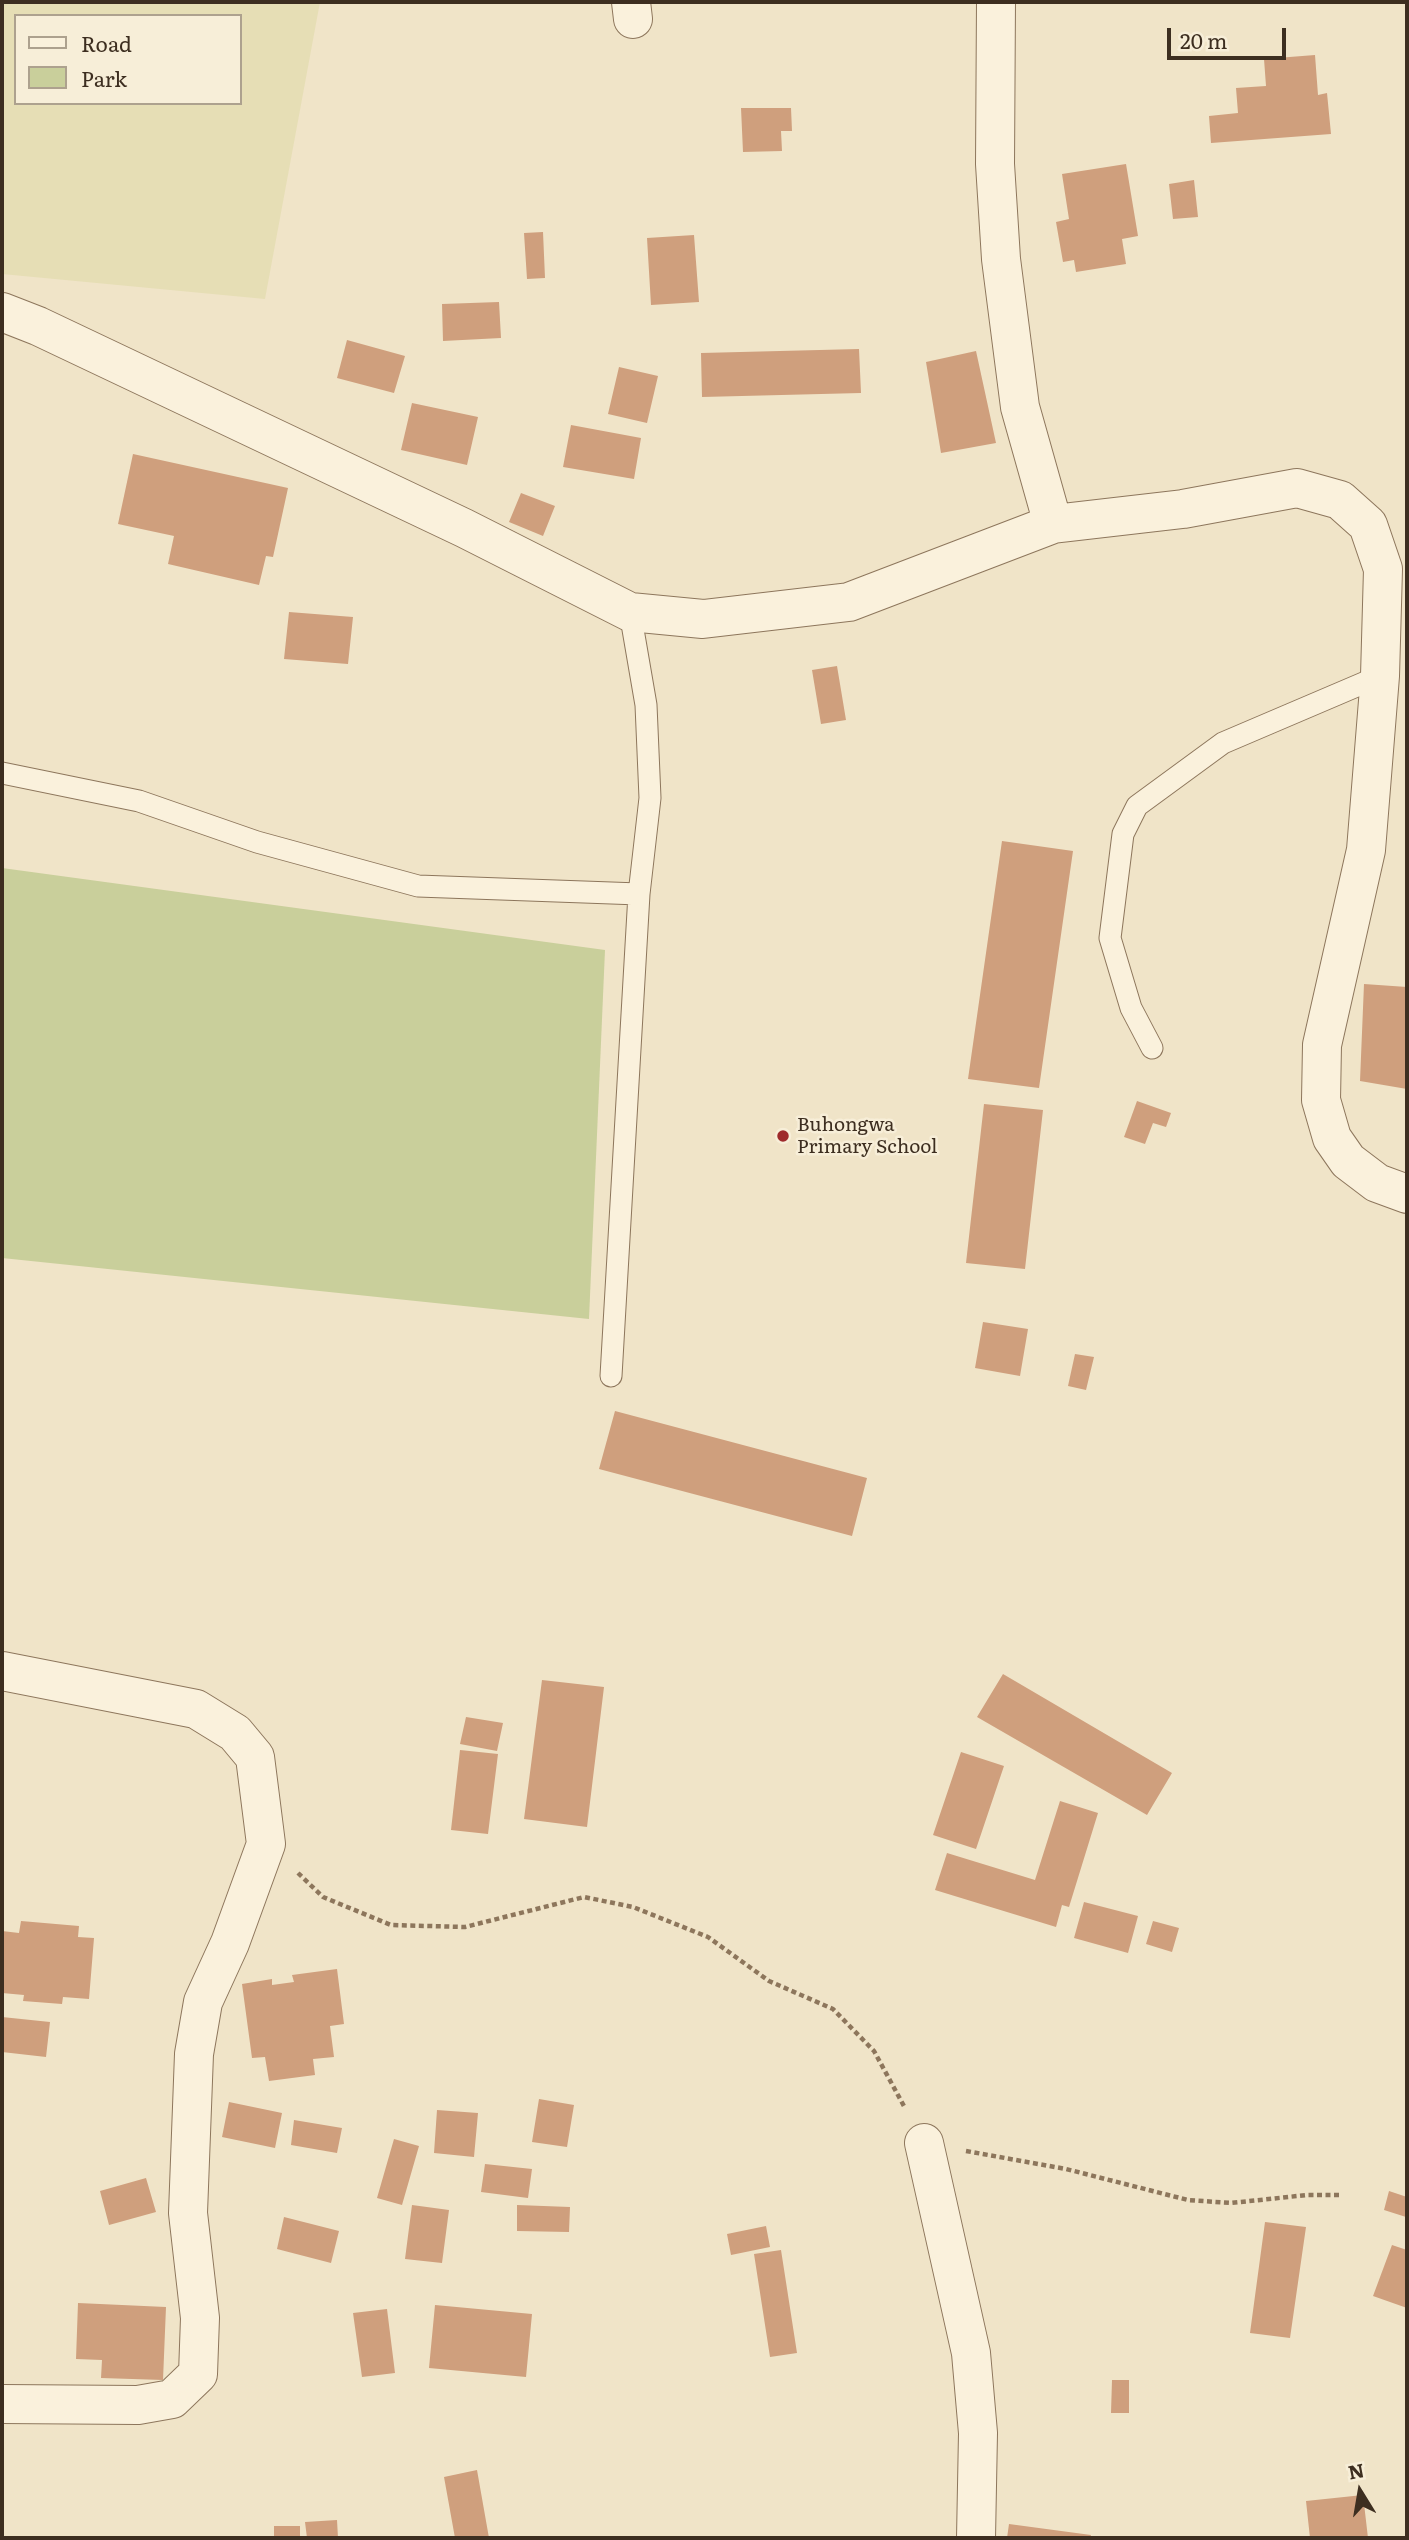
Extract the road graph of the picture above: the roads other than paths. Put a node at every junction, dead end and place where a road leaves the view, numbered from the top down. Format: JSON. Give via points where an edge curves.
{"nodes":[{"id":1,"x":996,"y":2,"type":"edge"},
{"id":2,"x":2,"y":312,"type":"edge"},
{"id":3,"x":1053,"y":524,"type":"junction"},
{"id":4,"x":630,"y":612,"type":"junction"},
{"id":5,"x":1380,"y":676,"type":"junction"},
{"id":6,"x":2,"y":773,"type":"edge"},
{"id":7,"x":639,"y":894,"type":"junction"},
{"id":8,"x":1152,"y":1048,"type":"dead end"},
{"id":9,"x":1407,"y":1194,"type":"edge"},
{"id":10,"x":611,"y":1376,"type":"dead end"},
{"id":11,"x":2,"y":1671,"type":"edge"},
{"id":12,"x":924,"y":2143,"type":"road end"},
{"id":13,"x":2,"y":2404,"type":"edge"},
{"id":14,"x":976,"y":2538,"type":"edge"}],
"edges":[{"from":1,"to":3,"type":"street","via":[[995,164],[1001,259],[1020,407]]},
{"from":2,"to":4,"type":"street","via":[[452,522]]},
{"from":3,"to":4,"type":"street","via":[[849,602],[703,619]]},
{"from":3,"to":5,"type":"street","via":[[1183,509],[1297,488],[1340,500],[1368,525],[1383,569]]},
{"from":4,"to":7,"type":"lane","via":[[646,705],[650,798]]},
{"from":5,"to":8,"type":"lane","via":[[1223,743],[1137,806],[1124,834],[1110,938],[1130,1008]]},
{"from":5,"to":9,"type":"street","via":[[1366,850],[1322,1045],[1321,1100],[1332,1138],[1348,1161],[1377,1183]]},
{"from":6,"to":7,"type":"lane","via":[[139,801],[257,842],[418,886]]},
{"from":7,"to":10,"type":"lane"},
{"from":11,"to":13,"type":"street","via":[[196,1709],[235,1733],[256,1758],[266,1844],[203,2002],[194,2054],[188,2213],[200,2318],[198,2374],[172,2399],[138,2405]]},
{"from":12,"to":14,"type":"street","via":[[971,2353],[978,2433]]}]}
